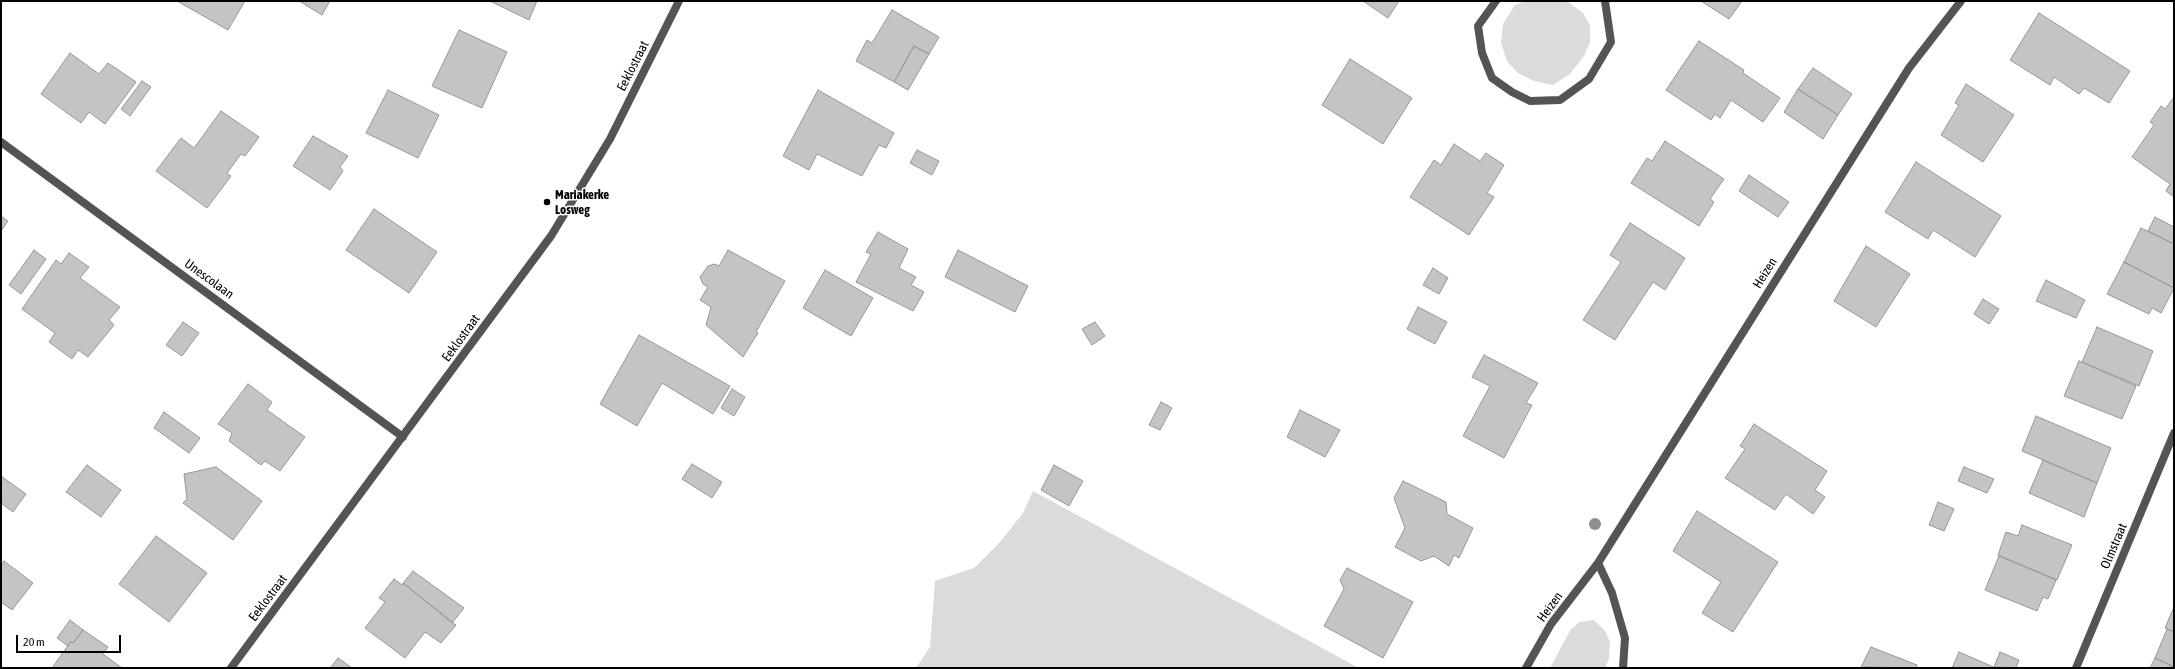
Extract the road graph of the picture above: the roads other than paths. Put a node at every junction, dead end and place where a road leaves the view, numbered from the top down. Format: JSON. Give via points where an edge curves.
{"nodes":[{"id":1,"x":679,"y":1,"type":"edge"},
{"id":2,"x":1496,"y":1,"type":"edge"},
{"id":3,"x":1605,"y":1,"type":"edge"},
{"id":4,"x":1960,"y":1,"type":"edge"},
{"id":5,"x":1,"y":142,"type":"edge"},
{"id":6,"x":2174,"y":433,"type":"edge"},
{"id":7,"x":403,"y":437,"type":"junction"},
{"id":8,"x":1598,"y":564,"type":"junction"},
{"id":9,"x":231,"y":668,"type":"edge"},
{"id":10,"x":1526,"y":668,"type":"edge"},
{"id":11,"x":1623,"y":668,"type":"edge"},
{"id":12,"x":2076,"y":668,"type":"edge"}],
"edges":[{"from":1,"to":7,"type":"street","name":"Eeklostraat","via":[[610,139],[551,236]]},
{"from":2,"to":3,"type":"street","via":[[1478,26],[1482,53],[1492,78],[1530,101],[1560,100],[1589,79],[1611,42]]},
{"from":4,"to":8,"type":"street","name":"Heizen","via":[[1909,68]]},
{"from":5,"to":7,"type":"street","name":"Unescolaan"},
{"from":6,"to":12,"type":"street","name":"Olmstraat"},
{"from":7,"to":9,"type":"street","name":"Eeklostraat"},
{"from":8,"to":10,"type":"street","name":"Heizen","via":[[1552,624]]},
{"from":8,"to":11,"type":"street","via":[[1612,593],[1625,638]]}]}
